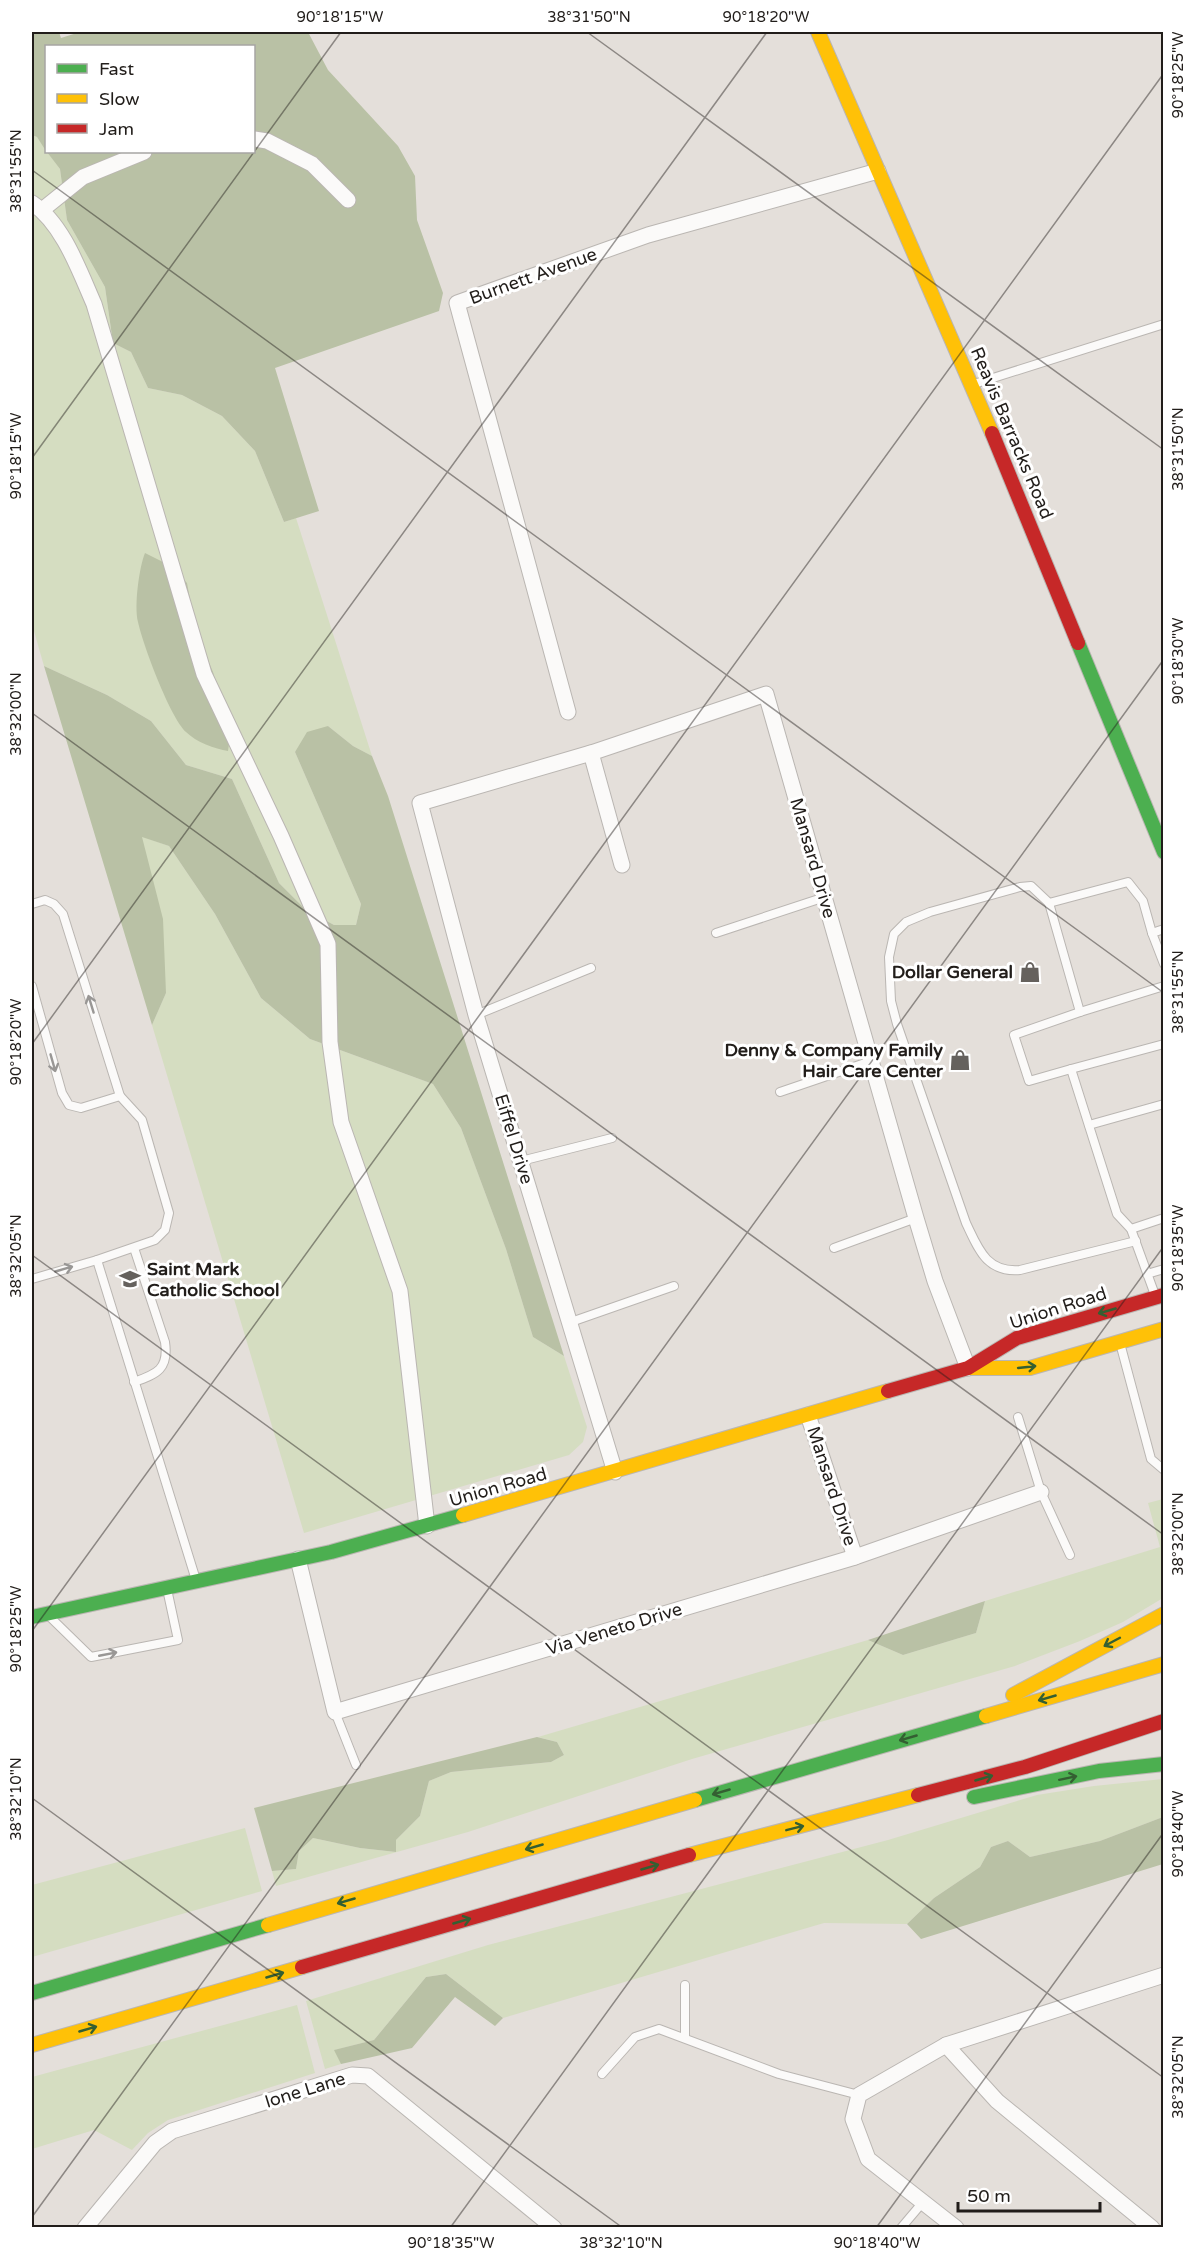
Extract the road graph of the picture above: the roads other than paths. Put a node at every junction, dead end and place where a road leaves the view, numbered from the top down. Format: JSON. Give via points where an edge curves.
{"nodes":[{"id":1,"x":818,"y":32,"type":"edge"},
{"id":2,"x":255,"y":139,"type":"edge"},
{"id":3,"x":142,"y":153,"type":"edge"},
{"id":4,"x":878,"y":171,"type":"junction"},
{"id":5,"x":348,"y":200,"type":"dead end"},
{"id":6,"x":37,"y":206,"type":"edge"},
{"id":7,"x":1164,"y":324,"type":"edge"},
{"id":8,"x":972,"y":384,"type":"junction"},
{"id":9,"x":568,"y":712,"type":"dead end"},
{"id":10,"x":591,"y":753,"type":"junction"},
{"id":11,"x":420,"y":803,"type":"joint"},
{"id":12,"x":1164,"y":852,"type":"edge"},
{"id":13,"x":622,"y":865,"type":"dead end"},
{"id":14,"x":825,"y":897,"type":"junction"},
{"id":15,"x":1049,"y":903,"type":"junction"},
{"id":16,"x":32,"y":904,"type":"edge"},
{"id":17,"x":1164,"y":929,"type":"edge"},
{"id":18,"x":716,"y":933,"type":"dead end"},
{"id":19,"x":1152,"y":933,"type":"junction"},
{"id":20,"x":1164,"y":964,"type":"edge"},
{"id":21,"x":591,"y":968,"type":"dead end"},
{"id":22,"x":32,"y":986,"type":"edge"},
{"id":23,"x":1164,"y":986,"type":"edge"},
{"id":24,"x":1080,"y":1012,"type":"junction"},
{"id":25,"x":476,"y":1015,"type":"junction"},
{"id":26,"x":1164,"y":1044,"type":"edge"},
{"id":27,"x":871,"y":1061,"type":"junction"},
{"id":28,"x":1071,"y":1070,"type":"junction"},
{"id":29,"x":780,"y":1092,"type":"dead end"},
{"id":30,"x":120,"y":1096,"type":"junction"},
{"id":31,"x":1164,"y":1104,"type":"edge"},
{"id":32,"x":1089,"y":1125,"type":"junction"},
{"id":33,"x":612,"y":1138,"type":"dead end"},
{"id":34,"x":521,"y":1161,"type":"junction"},
{"id":35,"x":916,"y":1218,"type":"junction"},
{"id":36,"x":1164,"y":1218,"type":"edge"},
{"id":37,"x":1131,"y":1229,"type":"junction"},
{"id":38,"x":1136,"y":1241,"type":"junction"},
{"id":39,"x":134,"y":1248,"type":"junction"},
{"id":40,"x":834,"y":1248,"type":"dead end"},
{"id":41,"x":97,"y":1260,"type":"junction"},
{"id":42,"x":1164,"y":1269,"type":"edge"},
{"id":43,"x":1148,"y":1274,"type":"junction"},
{"id":44,"x":32,"y":1279,"type":"edge"},
{"id":45,"x":674,"y":1286,"type":"dead end"},
{"id":46,"x":1160,"y":1296,"type":"edge"},
{"id":47,"x":571,"y":1322,"type":"junction"},
{"id":48,"x":1163,"y":1331,"type":"edge"},
{"id":49,"x":1120,"y":1342,"type":"junction"},
{"id":50,"x":968,"y":1368,"type":"junction"},
{"id":51,"x":134,"y":1382,"type":"junction"},
{"id":52,"x":808,"y":1415,"type":"junction"},
{"id":53,"x":1018,"y":1417,"type":"dead end"},
{"id":54,"x":1164,"y":1470,"type":"edge"},
{"id":55,"x":615,"y":1472,"type":"junction"},
{"id":56,"x":1041,"y":1492,"type":"junction"},
{"id":57,"x":427,"y":1526,"type":"junction"},
{"id":58,"x":1070,"y":1555,"type":"dead end"},
{"id":59,"x":855,"y":1557,"type":"junction"},
{"id":60,"x":298,"y":1559,"type":"junction"},
{"id":61,"x":196,"y":1581,"type":"junction"},
{"id":62,"x":166,"y":1588,"type":"junction"},
{"id":63,"x":47,"y":1613,"type":"junction"},
{"id":64,"x":1164,"y":1614,"type":"edge"},
{"id":65,"x":32,"y":1617,"type":"edge"},
{"id":66,"x":1164,"y":1664,"type":"edge"},
{"id":67,"x":335,"y":1712,"type":"junction"},
{"id":68,"x":1164,"y":1721,"type":"edge"},
{"id":69,"x":964,"y":1722,"type":"junction"},
{"id":70,"x":1164,"y":1764,"type":"edge"},
{"id":71,"x":356,"y":1765,"type":"dead end"},
{"id":72,"x":928,"y":1794,"type":"junction"},
{"id":73,"x":1164,"y":1975,"type":"edge"},
{"id":74,"x":686,"y":1985,"type":"dead end"},
{"id":75,"x":32,"y":1993,"type":"edge"},
{"id":76,"x":685,"y":2038,"type":"junction"},
{"id":77,"x":32,"y":2045,"type":"edge"},
{"id":78,"x":946,"y":2045,"type":"junction"},
{"id":79,"x":603,"y":2074,"type":"dead end"},
{"id":80,"x":859,"y":2095,"type":"junction"},
{"id":81,"x":922,"y":2202,"type":"junction"},
{"id":82,"x":85,"y":2228,"type":"edge"},
{"id":83,"x":554,"y":2228,"type":"edge"},
{"id":84,"x":901,"y":2228,"type":"edge"},
{"id":85,"x":956,"y":2228,"type":"edge"},
{"id":86,"x":1152,"y":2228,"type":"edge"}],
"edges":[{"from":1,"to":4,"type":"main road","name":"Reavis Barracks Road"},
{"from":2,"to":5,"type":"street","via":[[267,141],[312,164]]},
{"from":3,"to":6,"type":"street","via":[[83,177]]},
{"from":4,"to":8,"type":"main road","name":"Reavis Barracks Road"},
{"from":4,"to":9,"type":"street","name":"Burnett Avenue","via":[[648,235],[457,303]]},
{"from":6,"to":57,"type":"street","via":[[70,249],[94,304],[204,674],[328,944],[330,1042],[341,1122],[400,1291]]},
{"from":7,"to":8,"type":"lane"},
{"from":8,"to":12,"type":"main road","name":"Reavis Barracks Road"},
{"from":10,"to":11,"type":"street","name":"Mansard Drive"},
{"from":10,"to":13,"type":"street"},
{"from":10,"to":14,"type":"street","name":"Mansard Drive","via":[[766,694]]},
{"from":11,"to":25,"type":"street","name":"Eiffel Drive"},
{"from":14,"to":18,"type":"lane"},
{"from":14,"to":27,"type":"street","name":"Mansard Drive"},
{"from":15,"to":19,"type":"lane","via":[[1128,882],[1143,902]]},
{"from":15,"to":24,"type":"lane"},
{"from":15,"to":38,"type":"lane","via":[[1030,886],[1020,887],[906,922],[894,934],[889,957],[891,1001],[966,1223],[982,1257],[1009,1271],[1020,1270]]},
{"from":30,"to":16,"type":"lane","one_way":true,"via":[[63,914],[45,900]]},
{"from":17,"to":19,"type":"lane"},
{"from":19,"to":20,"type":"lane"},
{"from":21,"to":25,"type":"lane"},
{"from":22,"to":30,"type":"lane","one_way":true,"via":[[62,1093],[69,1105],[81,1108]]},
{"from":23,"to":24,"type":"lane"},
{"from":24,"to":28,"type":"lane","via":[[1014,1035],[1029,1081]]},
{"from":25,"to":34,"type":"street","name":"Eiffel Drive"},
{"from":26,"to":28,"type":"lane"},
{"from":27,"to":29,"type":"lane"},
{"from":27,"to":35,"type":"street","name":"Mansard Drive"},
{"from":28,"to":32,"type":"lane"},
{"from":30,"to":39,"type":"lane","via":[[142,1120],[169,1214],[165,1230],[155,1240]]},
{"from":31,"to":32,"type":"lane"},
{"from":32,"to":37,"type":"lane","via":[[1117,1214]]},
{"from":33,"to":34,"type":"lane"},
{"from":34,"to":47,"type":"street","name":"Eiffel Drive"},
{"from":35,"to":40,"type":"lane"},
{"from":35,"to":50,"type":"street","name":"Mansard Drive"},
{"from":36,"to":37,"type":"lane"},
{"from":37,"to":38,"type":"lane"},
{"from":38,"to":43,"type":"lane"},
{"from":39,"to":41,"type":"lane"},
{"from":39,"to":51,"type":"lane","via":[[167,1356],[154,1375]]},
{"from":44,"to":41,"type":"lane","one_way":true},
{"from":41,"to":51,"type":"lane"},
{"from":42,"to":43,"type":"lane"},
{"from":43,"to":46,"type":"lane"},
{"from":45,"to":47,"type":"lane"},
{"from":46,"to":50,"type":"main road","name":"Union Road","one_way":true,"via":[[1017,1338]]},
{"from":47,"to":55,"type":"street","name":"Eiffel Drive"},
{"from":48,"to":49,"type":"main road","name":"Union Road"},
{"from":50,"to":49,"type":"main road","name":"Union Road","one_way":true,"via":[[1030,1368]]},
{"from":49,"to":54,"type":"lane","via":[[1151,1459]]},
{"from":50,"to":52,"type":"main road","name":"Union Road"},
{"from":51,"to":61,"type":"lane"},
{"from":52,"to":55,"type":"main road","name":"Union Road"},
{"from":52,"to":59,"type":"street","name":"Mansard Drive"},
{"from":53,"to":56,"type":"lane"},
{"from":55,"to":57,"type":"main road","name":"Union Road"},
{"from":56,"to":58,"type":"lane"},
{"from":56,"to":59,"type":"street","name":"Via Veneto Drive"},
{"from":57,"to":60,"type":"main road","name":"Union Road"},
{"from":59,"to":67,"type":"street","name":"Via Veneto Drive"},
{"from":60,"to":61,"type":"main road","name":"Union Road"},
{"from":60,"to":67,"type":"street"},
{"from":61,"to":62,"type":"main road","name":"Union Road"},
{"from":62,"to":63,"type":"main road","name":"Union Road"},
{"from":63,"to":62,"type":"lane","one_way":true,"via":[[91,1657],[178,1640]]},
{"from":63,"to":65,"type":"main road","name":"Union Road"},
{"from":64,"to":69,"type":"main road","one_way":true},
{"from":66,"to":69,"type":"main road","one_way":true},
{"from":67,"to":71,"type":"lane"},
{"from":72,"to":68,"type":"main road","one_way":true},
{"from":69,"to":75,"type":"main road","one_way":true},
{"from":72,"to":70,"type":"main road","one_way":true,"via":[[978,1797],[1099,1771]]},
{"from":77,"to":72,"type":"main road","one_way":true,"via":[[718,1847]]},
{"from":73,"to":78,"type":"street"},
{"from":74,"to":76,"type":"lane"},
{"from":76,"to":79,"type":"lane","via":[[659,2029],[636,2037]]},
{"from":76,"to":80,"type":"lane","via":[[779,2074]]},
{"from":78,"to":80,"type":"street"},
{"from":78,"to":86,"type":"street","via":[[997,2101]]},
{"from":80,"to":81,"type":"street","via":[[853,2119],[868,2159]]},
{"from":81,"to":84,"type":"lane"},
{"from":81,"to":85,"type":"street"},
{"from":82,"to":83,"type":"street","name":"Ione Lane","via":[[156,2143],[172,2131],[352,2075],[368,2076]]}]}
